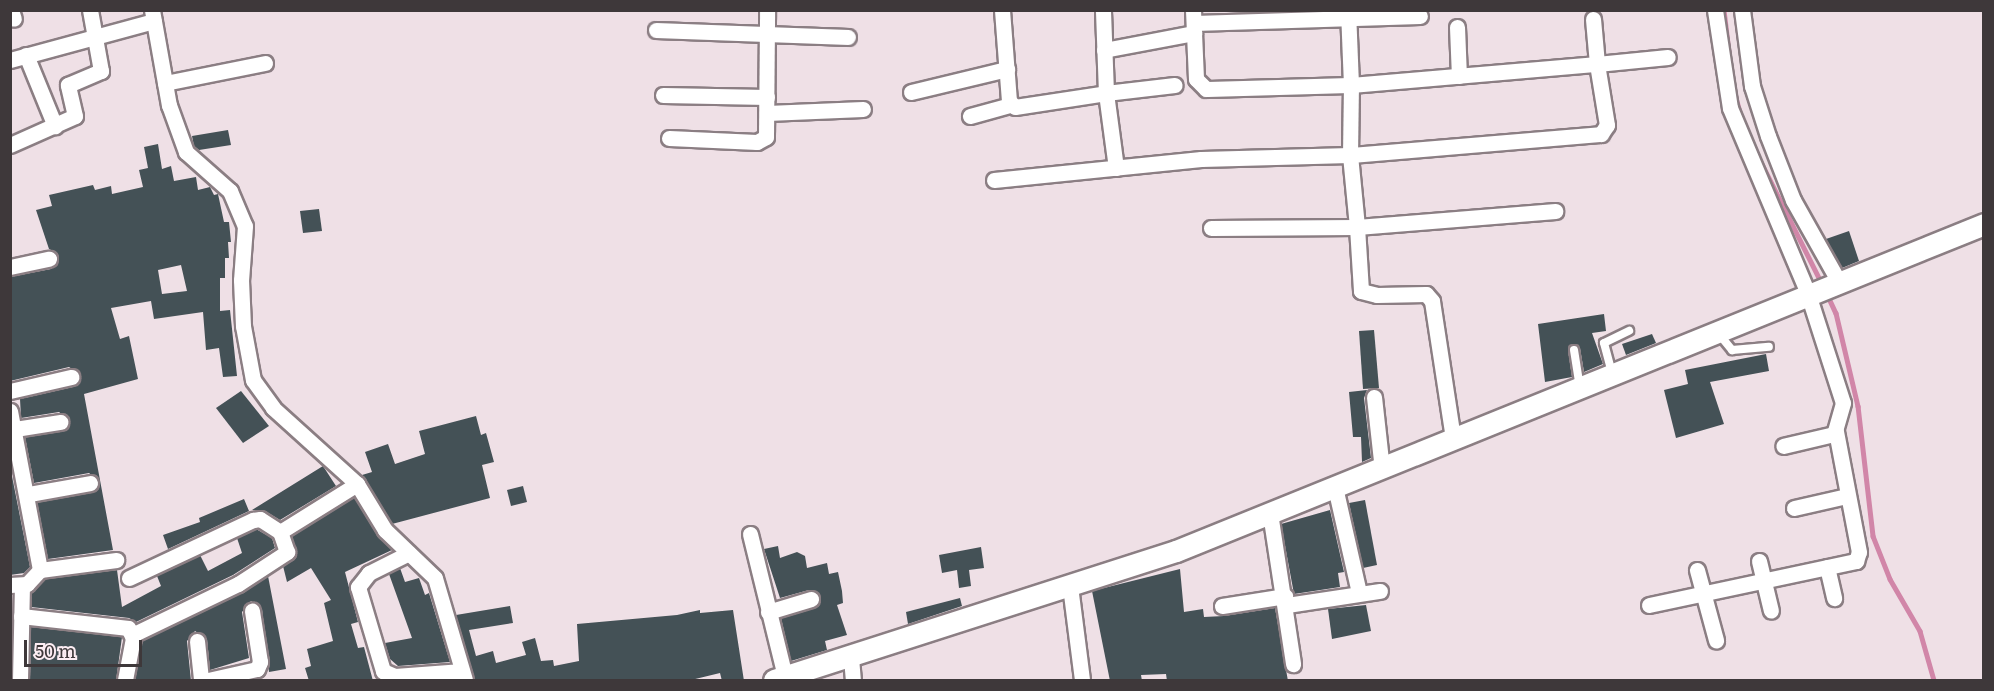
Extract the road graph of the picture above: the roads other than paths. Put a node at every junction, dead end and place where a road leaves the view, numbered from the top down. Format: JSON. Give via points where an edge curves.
{"nodes":[{"id":1,"x":90,"y":10,"type":"edge"},
{"id":2,"x":767,"y":10,"type":"edge"},
{"id":3,"x":1002,"y":10,"type":"edge"},
{"id":4,"x":1103,"y":10,"type":"edge"},
{"id":5,"x":1715,"y":10,"type":"edge"},
{"id":6,"x":1742,"y":10,"type":"edge"},
{"id":7,"x":1348,"y":14,"type":"edge"},
{"id":8,"x":153,"y":16,"type":"edge"},
{"id":9,"x":1420,"y":16,"type":"dead end"},
{"id":10,"x":1593,"y":19,"type":"dead end"},
{"id":11,"x":1194,"y":22,"type":"edge"},
{"id":12,"x":1457,"y":27,"type":"dead end"},
{"id":13,"x":656,"y":30,"type":"dead end"},
{"id":14,"x":97,"y":36,"type":"junction"},
{"id":15,"x":767,"y":36,"type":"junction"},
{"id":16,"x":848,"y":37,"type":"dead end"},
{"id":17,"x":1104,"y":50,"type":"junction"},
{"id":18,"x":26,"y":55,"type":"junction"},
{"id":19,"x":1668,"y":57,"type":"dead end"},
{"id":20,"x":10,"y":60,"type":"edge"},
{"id":21,"x":265,"y":63,"type":"dead end"},
{"id":22,"x":1597,"y":64,"type":"junction"},
{"id":23,"x":1008,"y":69,"type":"junction"},
{"id":24,"x":1459,"y":75,"type":"junction"},
{"id":25,"x":165,"y":83,"type":"junction"},
{"id":26,"x":1175,"y":85,"type":"dead end"},
{"id":27,"x":1351,"y":85,"type":"junction"},
{"id":28,"x":911,"y":92,"type":"dead end"},
{"id":29,"x":1106,"y":93,"type":"junction"},
{"id":30,"x":663,"y":95,"type":"dead end"},
{"id":31,"x":767,"y":97,"type":"junction"},
{"id":32,"x":1011,"y":105,"type":"junction"},
{"id":33,"x":863,"y":109,"type":"dead end"},
{"id":34,"x":767,"y":113,"type":"junction"},
{"id":35,"x":970,"y":116,"type":"dead end"},
{"id":36,"x":54,"y":126,"type":"junction"},
{"id":37,"x":669,"y":138,"type":"dead end"},
{"id":38,"x":10,"y":145,"type":"edge"},
{"id":39,"x":1350,"y":155,"type":"junction"},
{"id":40,"x":1116,"y":168,"type":"junction"},
{"id":41,"x":994,"y":180,"type":"dead end"},
{"id":42,"x":1555,"y":211,"type":"dead end"},
{"id":43,"x":1983,"y":224,"type":"edge"},
{"id":44,"x":1357,"y":227,"type":"junction"},
{"id":45,"x":1211,"y":228,"type":"dead end"},
{"id":46,"x":49,"y":260,"type":"dead end"},
{"id":47,"x":10,"y":267,"type":"edge"},
{"id":48,"x":1824,"y":288,"type":"junction"},
{"id":49,"x":1717,"y":330,"type":"junction"},
{"id":50,"x":1629,"y":331,"type":"dead end"},
{"id":51,"x":1769,"y":347,"type":"dead end"},
{"id":52,"x":1574,"y":350,"type":"dead end"},
{"id":53,"x":1612,"y":374,"type":"junction"},
{"id":54,"x":71,"y":377,"type":"dead end"},
{"id":55,"x":1580,"y":387,"type":"junction"},
{"id":56,"x":10,"y":391,"type":"edge"},
{"id":57,"x":1374,"y":397,"type":"dead end"},
{"id":58,"x":10,"y":411,"type":"edge"},
{"id":59,"x":60,"y":422,"type":"dead end"},
{"id":60,"x":15,"y":429,"type":"junction"},
{"id":61,"x":1836,"y":431,"type":"junction"},
{"id":62,"x":1453,"y":439,"type":"junction"},
{"id":63,"x":1783,"y":446,"type":"dead end"},
{"id":64,"x":1382,"y":468,"type":"junction"},
{"id":65,"x":90,"y":483,"type":"dead end"},
{"id":66,"x":357,"y":484,"type":"junction"},
{"id":67,"x":1335,"y":487,"type":"junction"},
{"id":68,"x":29,"y":494,"type":"junction"},
{"id":69,"x":1847,"y":496,"type":"junction"},
{"id":70,"x":1794,"y":508,"type":"dead end"},
{"id":71,"x":1270,"y":513,"type":"junction"},
{"id":72,"x":280,"y":532,"type":"junction"},
{"id":73,"x":750,"y":534,"type":"dead end"},
{"id":74,"x":408,"y":553,"type":"junction"},
{"id":75,"x":116,"y":560,"type":"dead end"},
{"id":76,"x":1759,"y":561,"type":"dead end"},
{"id":77,"x":1827,"y":567,"type":"junction"},
{"id":78,"x":40,"y":570,"type":"junction"},
{"id":79,"x":1697,"y":570,"type":"dead end"},
{"id":80,"x":129,"y":578,"type":"dead end"},
{"id":81,"x":1763,"y":580,"type":"junction"},
{"id":82,"x":16,"y":585,"type":"edge"},
{"id":83,"x":1070,"y":586,"type":"junction"},
{"id":84,"x":1380,"y":591,"type":"dead end"},
{"id":85,"x":1359,"y":593,"type":"junction"},
{"id":86,"x":1704,"y":593,"type":"junction"},
{"id":87,"x":1834,"y":598,"type":"dead end"},
{"id":88,"x":811,"y":599,"type":"dead end"},
{"id":89,"x":1286,"y":601,"type":"junction"},
{"id":90,"x":1649,"y":605,"type":"dead end"},
{"id":91,"x":1222,"y":606,"type":"dead end"},
{"id":92,"x":252,"y":610,"type":"dead end"},
{"id":93,"x":1771,"y":611,"type":"dead end"},
{"id":94,"x":768,"y":612,"type":"junction"},
{"id":95,"x":21,"y":616,"type":"junction"},
{"id":96,"x":132,"y":634,"type":"junction"},
{"id":97,"x":1716,"y":640,"type":"dead end"},
{"id":98,"x":197,"y":641,"type":"dead end"},
{"id":99,"x":851,"y":658,"type":"junction"},
{"id":100,"x":1293,"y":664,"type":"dead end"},
{"id":101,"x":464,"y":676,"type":"edge"},
{"id":102,"x":779,"y":679,"type":"edge"},
{"id":103,"x":20,"y":681,"type":"edge"},
{"id":104,"x":126,"y":681,"type":"edge"},
{"id":105,"x":201,"y":681,"type":"edge"},
{"id":106,"x":208,"y":681,"type":"edge"},
{"id":107,"x":852,"y":681,"type":"edge"},
{"id":108,"x":1082,"y":681,"type":"edge"}],
"edges":[{"from":1,"to":14,"type":"street"},
{"from":2,"to":15,"type":"street"},
{"from":3,"to":23,"type":"street"},
{"from":4,"to":17,"type":"street"},
{"from":5,"to":48,"type":"street","via":[[1730,108]]},
{"from":6,"to":48,"type":"street","via":[[1752,86]]},
{"from":7,"to":9,"type":"street"},
{"from":7,"to":11,"type":"street"},
{"from":7,"to":27,"type":"street"},
{"from":8,"to":14,"type":"street"},
{"from":8,"to":25,"type":"street"},
{"from":10,"to":22,"type":"street"},
{"from":11,"to":17,"type":"street"},
{"from":11,"to":27,"type":"street","via":[[1196,79],[1201,88]]},
{"from":12,"to":24,"type":"street"},
{"from":13,"to":15,"type":"street"},
{"from":14,"to":18,"type":"street"},
{"from":14,"to":36,"type":"street","via":[[101,71],[71,81],[68,85],[75,116]]},
{"from":15,"to":16,"type":"street"},
{"from":15,"to":31,"type":"street"},
{"from":17,"to":29,"type":"street"},
{"from":18,"to":20,"type":"street"},
{"from":18,"to":36,"type":"street"},
{"from":19,"to":22,"type":"street"},
{"from":21,"to":25,"type":"street"},
{"from":22,"to":24,"type":"street"},
{"from":22,"to":39,"type":"street","via":[[1607,125],[1601,134]]},
{"from":23,"to":28,"type":"street"},
{"from":23,"to":32,"type":"street"},
{"from":24,"to":27,"type":"street"},
{"from":25,"to":66,"type":"street","via":[[174,125],[186,152],[230,191],[246,225],[242,315],[253,381],[273,408]]},
{"from":26,"to":29,"type":"street"},
{"from":27,"to":39,"type":"street"},
{"from":29,"to":32,"type":"street","via":[[1020,107]]},
{"from":29,"to":40,"type":"street"},
{"from":30,"to":31,"type":"street"},
{"from":31,"to":34,"type":"street"},
{"from":32,"to":35,"type":"street"},
{"from":33,"to":34,"type":"street"},
{"from":34,"to":37,"type":"street","via":[[768,130],[762,140]]},
{"from":36,"to":38,"type":"street"},
{"from":39,"to":40,"type":"street","via":[[1200,159]]},
{"from":39,"to":44,"type":"street"},
{"from":40,"to":41,"type":"street"},
{"from":42,"to":44,"type":"street"},
{"from":43,"to":48,"type":"street"},
{"from":44,"to":45,"type":"street"},
{"from":44,"to":62,"type":"street","via":[[1357,280],[1364,294],[1426,294],[1432,301]]},
{"from":46,"to":47,"type":"street"},
{"from":48,"to":49,"type":"street"},
{"from":48,"to":61,"type":"street","via":[[1843,403]]},
{"from":49,"to":51,"type":"lane","via":[[1732,350]]},
{"from":49,"to":53,"type":"street"},
{"from":50,"to":53,"type":"lane","via":[[1604,343]]},
{"from":52,"to":55,"type":"lane"},
{"from":53,"to":55,"type":"street"},
{"from":54,"to":56,"type":"street"},
{"from":55,"to":62,"type":"street"},
{"from":57,"to":64,"type":"street"},
{"from":58,"to":60,"type":"street"},
{"from":59,"to":60,"type":"street"},
{"from":60,"to":68,"type":"street"},
{"from":61,"to":63,"type":"street","via":[[1830,436]]},
{"from":61,"to":69,"type":"street"},
{"from":62,"to":64,"type":"street"},
{"from":64,"to":67,"type":"street"},
{"from":65,"to":68,"type":"street"},
{"from":66,"to":72,"type":"street"},
{"from":66,"to":74,"type":"street","via":[[385,530]]},
{"from":67,"to":71,"type":"street"},
{"from":67,"to":85,"type":"street"},
{"from":68,"to":78,"type":"street"},
{"from":69,"to":70,"type":"street"},
{"from":69,"to":77,"type":"street","via":[[1859,557]]},
{"from":71,"to":83,"type":"street"},
{"from":71,"to":89,"type":"street"},
{"from":72,"to":80,"type":"street","via":[[260,519],[253,520]]},
{"from":72,"to":96,"type":"street","via":[[287,552],[238,584]]},
{"from":73,"to":94,"type":"street"},
{"from":74,"to":101,"type":"street","via":[[435,578]]},
{"from":74,"to":101,"type":"street","via":[[369,573],[358,587],[383,671],[394,676]]},
{"from":75,"to":78,"type":"street"},
{"from":76,"to":81,"type":"street"},
{"from":77,"to":81,"type":"street"},
{"from":77,"to":87,"type":"street"},
{"from":78,"to":82,"type":"street","via":[[34,580]]},
{"from":79,"to":86,"type":"street"},
{"from":81,"to":86,"type":"street"},
{"from":81,"to":93,"type":"street"},
{"from":82,"to":95,"type":"street"},
{"from":83,"to":99,"type":"street"},
{"from":83,"to":108,"type":"street"},
{"from":84,"to":85,"type":"street"},
{"from":85,"to":89,"type":"street"},
{"from":86,"to":90,"type":"street"},
{"from":86,"to":97,"type":"street"},
{"from":88,"to":94,"type":"street"},
{"from":89,"to":91,"type":"street"},
{"from":89,"to":100,"type":"street"},
{"from":92,"to":106,"type":"street","via":[[260,662],[257,669]]},
{"from":94,"to":102,"type":"street"},
{"from":95,"to":96,"type":"street","via":[[128,628]]},
{"from":95,"to":103,"type":"street"},
{"from":96,"to":104,"type":"street"},
{"from":98,"to":105,"type":"street"},
{"from":99,"to":102,"type":"street"},
{"from":99,"to":107,"type":"street"}]}
